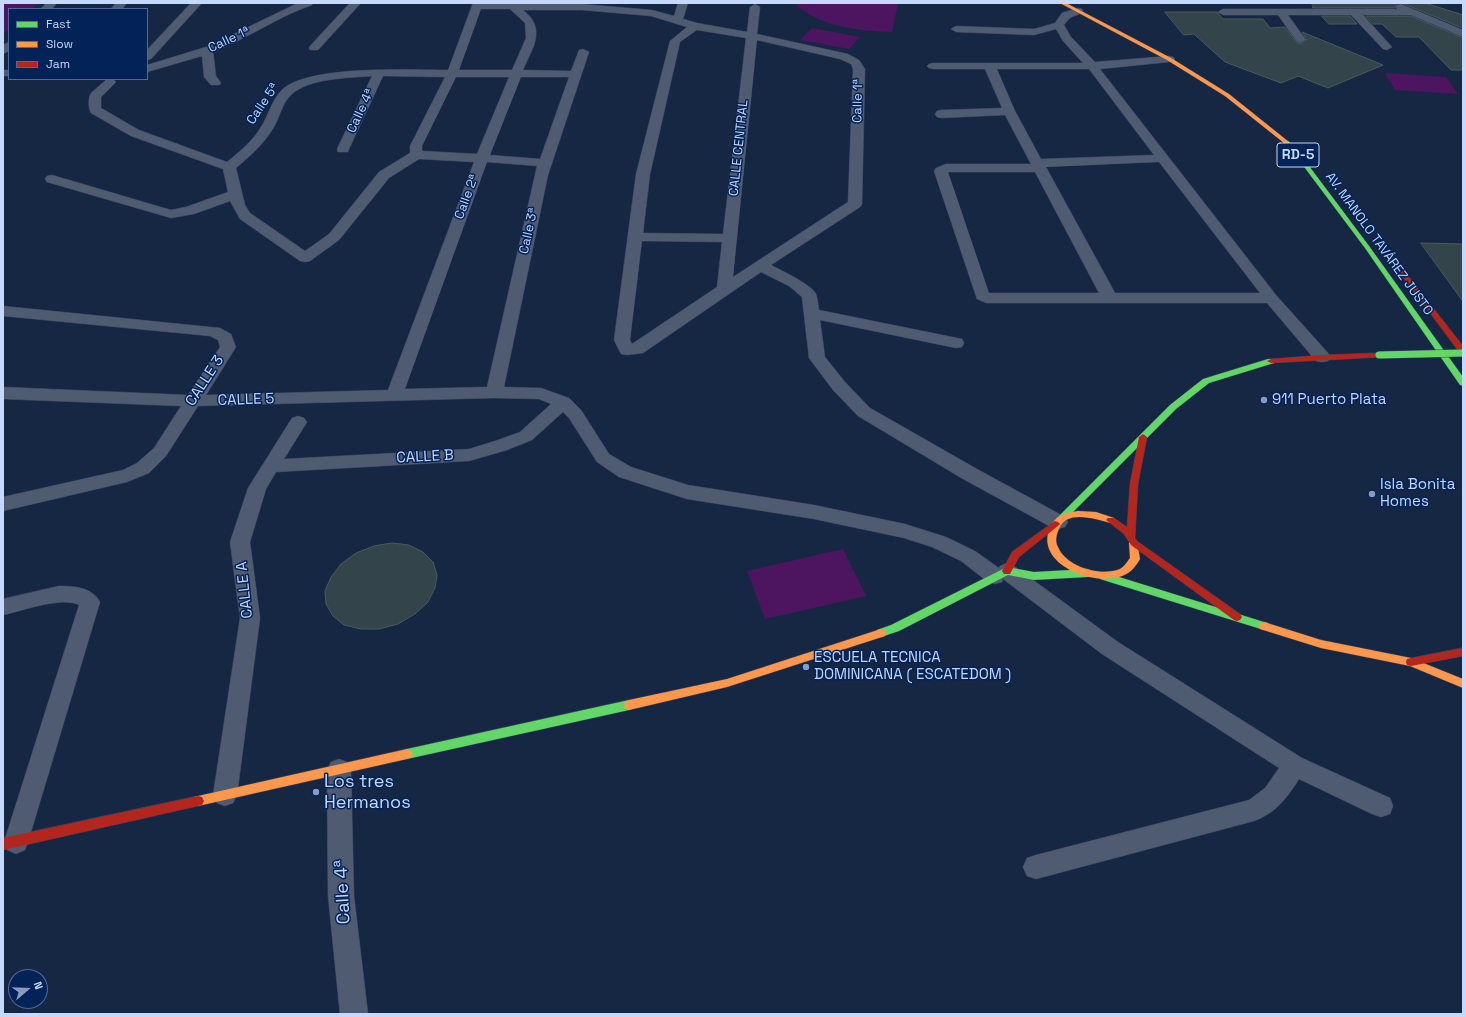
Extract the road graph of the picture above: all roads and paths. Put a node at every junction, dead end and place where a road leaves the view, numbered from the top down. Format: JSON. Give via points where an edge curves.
{"nodes":[{"id":1,"x":197,"y":3,"type":"edge"},
{"id":2,"x":280,"y":3,"type":"edge"},
{"id":3,"x":308,"y":3,"type":"edge"},
{"id":4,"x":356,"y":3,"type":"edge"},
{"id":5,"x":683,"y":3,"type":"edge"},
{"id":6,"x":1062,"y":3,"type":"edge"},
{"id":7,"x":1392,"y":3,"type":"edge"},
{"id":8,"x":478,"y":5,"type":"edge"},
{"id":9,"x":584,"y":5,"type":"edge"},
{"id":10,"x":513,"y":7,"type":"junction"},
{"id":11,"x":755,"y":7,"type":"dead end"},
{"id":12,"x":1078,"y":7,"type":"edge"},
{"id":13,"x":1223,"y":12,"type":"dead end"},
{"id":14,"x":1282,"y":12,"type":"junction"},
{"id":15,"x":1354,"y":12,"type":"junction"},
{"id":16,"x":1411,"y":12,"type":"junction"},
{"id":17,"x":268,"y":20,"type":"junction"},
{"id":18,"x":678,"y":20,"type":"junction"},
{"id":19,"x":1059,"y":25,"type":"junction"},
{"id":20,"x":696,"y":26,"type":"junction"},
{"id":21,"x":956,"y":29,"type":"dead end"},
{"id":22,"x":1463,"y":34,"type":"edge"},
{"id":23,"x":751,"y":36,"type":"junction"},
{"id":24,"x":1301,"y":40,"type":"dead end"},
{"id":25,"x":1387,"y":47,"type":"dead end"},
{"id":26,"x":314,"y":48,"type":"dead end"},
{"id":27,"x":207,"y":50,"type":"junction"},
{"id":28,"x":583,"y":52,"type":"dead end"},
{"id":29,"x":148,"y":56,"type":"edge"},
{"id":30,"x":1169,"y":59,"type":"junction"},
{"id":31,"x":934,"y":66,"type":"dead end"},
{"id":32,"x":1092,"y":66,"type":"junction"},
{"id":33,"x":990,"y":67,"type":"junction"},
{"id":34,"x":148,"y":69,"type":"edge"},
{"id":35,"x":453,"y":72,"type":"junction"},
{"id":36,"x":379,"y":73,"type":"junction"},
{"id":37,"x":517,"y":74,"type":"junction"},
{"id":38,"x":576,"y":74,"type":"junction"},
{"id":39,"x":110,"y":80,"type":"edge"},
{"id":40,"x":215,"y":82,"type":"dead end"},
{"id":41,"x":1009,"y":111,"type":"junction"},
{"id":42,"x":942,"y":114,"type":"dead end"},
{"id":43,"x":343,"y":149,"type":"dead end"},
{"id":44,"x":416,"y":155,"type":"junction"},
{"id":45,"x":482,"y":158,"type":"junction"},
{"id":46,"x":1163,"y":158,"type":"junction"},
{"id":47,"x":1312,"y":159,"type":"dead end"},
{"id":48,"x":544,"y":163,"type":"junction"},
{"id":49,"x":1039,"y":165,"type":"junction"},
{"id":50,"x":229,"y":167,"type":"junction"},
{"id":51,"x":52,"y":179,"type":"dead end"},
{"id":52,"x":236,"y":194,"type":"junction"},
{"id":53,"x":635,"y":237,"type":"junction"},
{"id":54,"x":729,"y":238,"type":"junction"},
{"id":55,"x":1391,"y":257,"type":"dead end"},
{"id":56,"x":761,"y":266,"type":"junction"},
{"id":57,"x":724,"y":289,"type":"junction"},
{"id":58,"x":1271,"y":298,"type":"junction"},
{"id":59,"x":1110,"y":299,"type":"junction"},
{"id":60,"x":3,"y":311,"type":"edge"},
{"id":61,"x":811,"y":313,"type":"junction"},
{"id":62,"x":956,"y":343,"type":"dead end"},
{"id":63,"x":1463,"y":352,"type":"edge"},
{"id":64,"x":1322,"y":357,"type":"junction"},
{"id":65,"x":1463,"y":383,"type":"edge"},
{"id":66,"x":494,"y":392,"type":"junction"},
{"id":67,"x":3,"y":393,"type":"edge"},
{"id":68,"x":394,"y":396,"type":"junction"},
{"id":69,"x":192,"y":401,"type":"junction"},
{"id":70,"x":563,"y":402,"type":"junction"},
{"id":71,"x":298,"y":422,"type":"dead end"},
{"id":72,"x":1143,"y":437,"type":"junction"},
{"id":73,"x":270,"y":466,"type":"junction"},
{"id":74,"x":3,"y":504,"type":"edge"},
{"id":75,"x":1058,"y":522,"type":"junction"},
{"id":76,"x":1133,"y":540,"type":"junction"},
{"id":77,"x":1087,"y":573,"type":"junction"},
{"id":78,"x":1001,"y":574,"type":"junction"},
{"id":79,"x":1103,"y":576,"type":"junction"},
{"id":80,"x":3,"y":607,"type":"edge"},
{"id":81,"x":1237,"y":617,"type":"junction"},
{"id":82,"x":1463,"y":652,"type":"edge"},
{"id":83,"x":1411,"y":662,"type":"junction"},
{"id":84,"x":1463,"y":684,"type":"edge"},
{"id":85,"x":1294,"y":765,"type":"junction"},
{"id":86,"x":339,"y":770,"type":"junction"},
{"id":87,"x":224,"y":795,"type":"junction"},
{"id":88,"x":1381,"y":806,"type":"dead end"},
{"id":89,"x":9,"y":843,"type":"edge"},
{"id":90,"x":1036,"y":867,"type":"dead end"},
{"id":91,"x":354,"y":1014,"type":"edge"}],
"edges":[{"from":1,"to":29,"type":"street"},
{"from":2,"to":17,"type":"street"},
{"from":3,"to":17,"type":"street","name":"Calle 1ª"},
{"from":4,"to":26,"type":"street"},
{"from":5,"to":18,"type":"street"},
{"from":6,"to":12,"type":"street","name":"AV. MANOLO TAVÁREZ JUSTO","number":"RD-5"},
{"from":7,"to":16,"type":"street"},
{"from":8,"to":10,"type":"street","name":"Calle 1ª"},
{"from":8,"to":35,"type":"street","name":"Calle 1ª"},
{"from":9,"to":10,"type":"street","name":"Calle 1ª"},
{"from":9,"to":18,"type":"street","name":"Calle 1ª","via":[[652,13]]},
{"from":10,"to":37,"type":"street","name":"Calle 2ª","via":[[531,22],[533,30]]},
{"from":11,"to":23,"type":"street","name":"CALLE CENTRAL"},
{"from":12,"to":19,"type":"street","via":[[1066,15]]},
{"from":12,"to":30,"type":"street","name":"AV. MANOLO TAVÁREZ JUSTO","number":"RD-5"},
{"from":12,"to":47,"type":"street","name":"AV. MANOLO TAVÁREZ JUSTO","number":"RD-5","via":[[1182,59],[1238,92],[1297,142]]},
{"from":13,"to":14,"type":"street"},
{"from":14,"to":15,"type":"street"},
{"from":14,"to":24,"type":"street"},
{"from":15,"to":16,"type":"street"},
{"from":15,"to":25,"type":"street"},
{"from":16,"to":22,"type":"street"},
{"from":17,"to":27,"type":"street","name":"Calle 1ª","via":[[234,39]]},
{"from":18,"to":20,"type":"street","name":"Calle 1ª"},
{"from":19,"to":21,"type":"street","via":[[1034,32]]},
{"from":19,"to":32,"type":"street","via":[[1067,39]]},
{"from":20,"to":23,"type":"street","name":"Calle 1ª"},
{"from":20,"to":53,"type":"street","via":[[675,41],[643,174]]},
{"from":23,"to":54,"type":"street","name":"CALLE CENTRAL"},
{"from":23,"to":56,"type":"street","name":"Calle 1ª","via":[[844,56],[855,62],[859,69],[855,204]]},
{"from":27,"to":34,"type":"street","name":"Calle 1ª"},
{"from":27,"to":40,"type":"street","via":[[210,77]]},
{"from":28,"to":38,"type":"street","name":"Calle 3ª"},
{"from":30,"to":32,"type":"street"},
{"from":30,"to":65,"type":"street","name":"AV. MANOLO TAVÁREZ JUSTO","number":"RD-5","via":[[1227,95],[1292,147],[1367,247]]},
{"from":31,"to":33,"type":"street"},
{"from":32,"to":33,"type":"street"},
{"from":32,"to":46,"type":"street"},
{"from":33,"to":41,"type":"street"},
{"from":35,"to":36,"type":"street","name":"Calle 5ª"},
{"from":35,"to":37,"type":"street","name":"Calle 5ª"},
{"from":35,"to":44,"type":"street","name":"Calle 1ª","via":[[416,146]]},
{"from":36,"to":43,"type":"street","name":"Calle 4ª"},
{"from":36,"to":50,"type":"street","name":"Calle 5ª","via":[[342,76],[295,86],[283,97],[267,129]]},
{"from":37,"to":38,"type":"street","name":"Calle 5ª"},
{"from":37,"to":45,"type":"street","name":"Calle 2ª"},
{"from":38,"to":48,"type":"street","name":"Calle 3ª"},
{"from":39,"to":50,"type":"street","via":[[95,96],[95,110],[135,133]]},
{"from":41,"to":42,"type":"street"},
{"from":41,"to":49,"type":"street"},
{"from":44,"to":45,"type":"street"},
{"from":44,"to":52,"type":"street","via":[[384,175],[334,237],[305,258],[245,216],[238,205]]},
{"from":45,"to":48,"type":"street"},
{"from":45,"to":68,"type":"street","name":"Calle 2ª"},
{"from":46,"to":49,"type":"street"},
{"from":46,"to":58,"type":"street"},
{"from":48,"to":66,"type":"street","name":"Calle 3ª"},
{"from":49,"to":59,"type":"street"},
{"from":49,"to":59,"type":"street","via":[[946,168],[941,171],[980,293],[986,298]]},
{"from":50,"to":52,"type":"street"},
{"from":51,"to":52,"type":"street","via":[[171,214],[189,211]]},
{"from":53,"to":54,"type":"street"},
{"from":53,"to":57,"type":"street","name":"Calle 1ª","via":[[622,340],[627,350],[637,349]]},
{"from":54,"to":57,"type":"street","name":"CALLE CENTRAL"},
{"from":55,"to":63,"type":"street","name":"AV. MANOLO TAVÁREZ JUSTO"},
{"from":56,"to":57,"type":"street","name":"Calle 1ª"},
{"from":56,"to":61,"type":"street","via":[[794,283],[809,295]]},
{"from":58,"to":59,"type":"street"},
{"from":58,"to":64,"type":"street"},
{"from":60,"to":69,"type":"street","name":"CALLE 3","via":[[214,331],[225,336],[228,347]]},
{"from":61,"to":62,"type":"street"},
{"from":61,"to":75,"type":"street","via":[[817,358],[864,412]]},
{"from":63,"to":64,"type":"street","bridge":true},
{"from":64,"to":72,"type":"street","via":[[1272,361],[1206,381],[1173,407]]},
{"from":66,"to":68,"type":"street","name":"CALLE 5"},
{"from":66,"to":70,"type":"street","name":"CALLE 5","via":[[540,394]]},
{"from":67,"to":69,"type":"street","name":"CALLE 5"},
{"from":68,"to":69,"type":"street","name":"CALLE 5"},
{"from":69,"to":74,"type":"street","name":"CALLE 3","via":[[160,452],[143,468],[126,476]]},
{"from":70,"to":73,"type":"street","name":"CALLE B","via":[[526,436],[469,455]]},
{"from":70,"to":78,"type":"street","via":[[575,414],[603,458],[625,472],[687,492],[814,512],[905,531],[939,542]]},
{"from":71,"to":73,"type":"street","name":"CALLE A"},
{"from":72,"to":75,"type":"street"},
{"from":72,"to":76,"type":"street","via":[[1134,484]]},
{"from":73,"to":87,"type":"street","name":"CALLE A","via":[[257,488],[240,542],[250,618]]},
{"from":75,"to":76,"type":"street","via":[[1074,514],[1090,513],[1121,526]]},
{"from":75,"to":77,"type":"street","via":[[1051,534],[1052,546],[1072,567]]},
{"from":75,"to":78,"type":"street","via":[[1015,555]]},
{"from":76,"to":79,"type":"street","via":[[1135,560],[1123,572]]},
{"from":76,"to":81,"type":"street"},
{"from":77,"to":78,"type":"street","via":[[1034,576]]},
{"from":77,"to":79,"type":"street"},
{"from":78,"to":85,"type":"street","via":[[1110,648]]},
{"from":78,"to":86,"type":"street","via":[[895,628],[727,683]]},
{"from":79,"to":81,"type":"street"},
{"from":80,"to":89,"type":"street","via":[[59,594],[76,594],[90,602]]},
{"from":81,"to":83,"type":"street","via":[[1321,644]]},
{"from":82,"to":83,"type":"street"},
{"from":83,"to":84,"type":"street"},
{"from":85,"to":88,"type":"street"},
{"from":85,"to":90,"type":"street","via":[[1276,794],[1254,810]]},
{"from":86,"to":87,"type":"street"},
{"from":86,"to":91,"type":"street","name":"Calle 4ª","via":[[341,896]]},
{"from":87,"to":89,"type":"street"}]}
